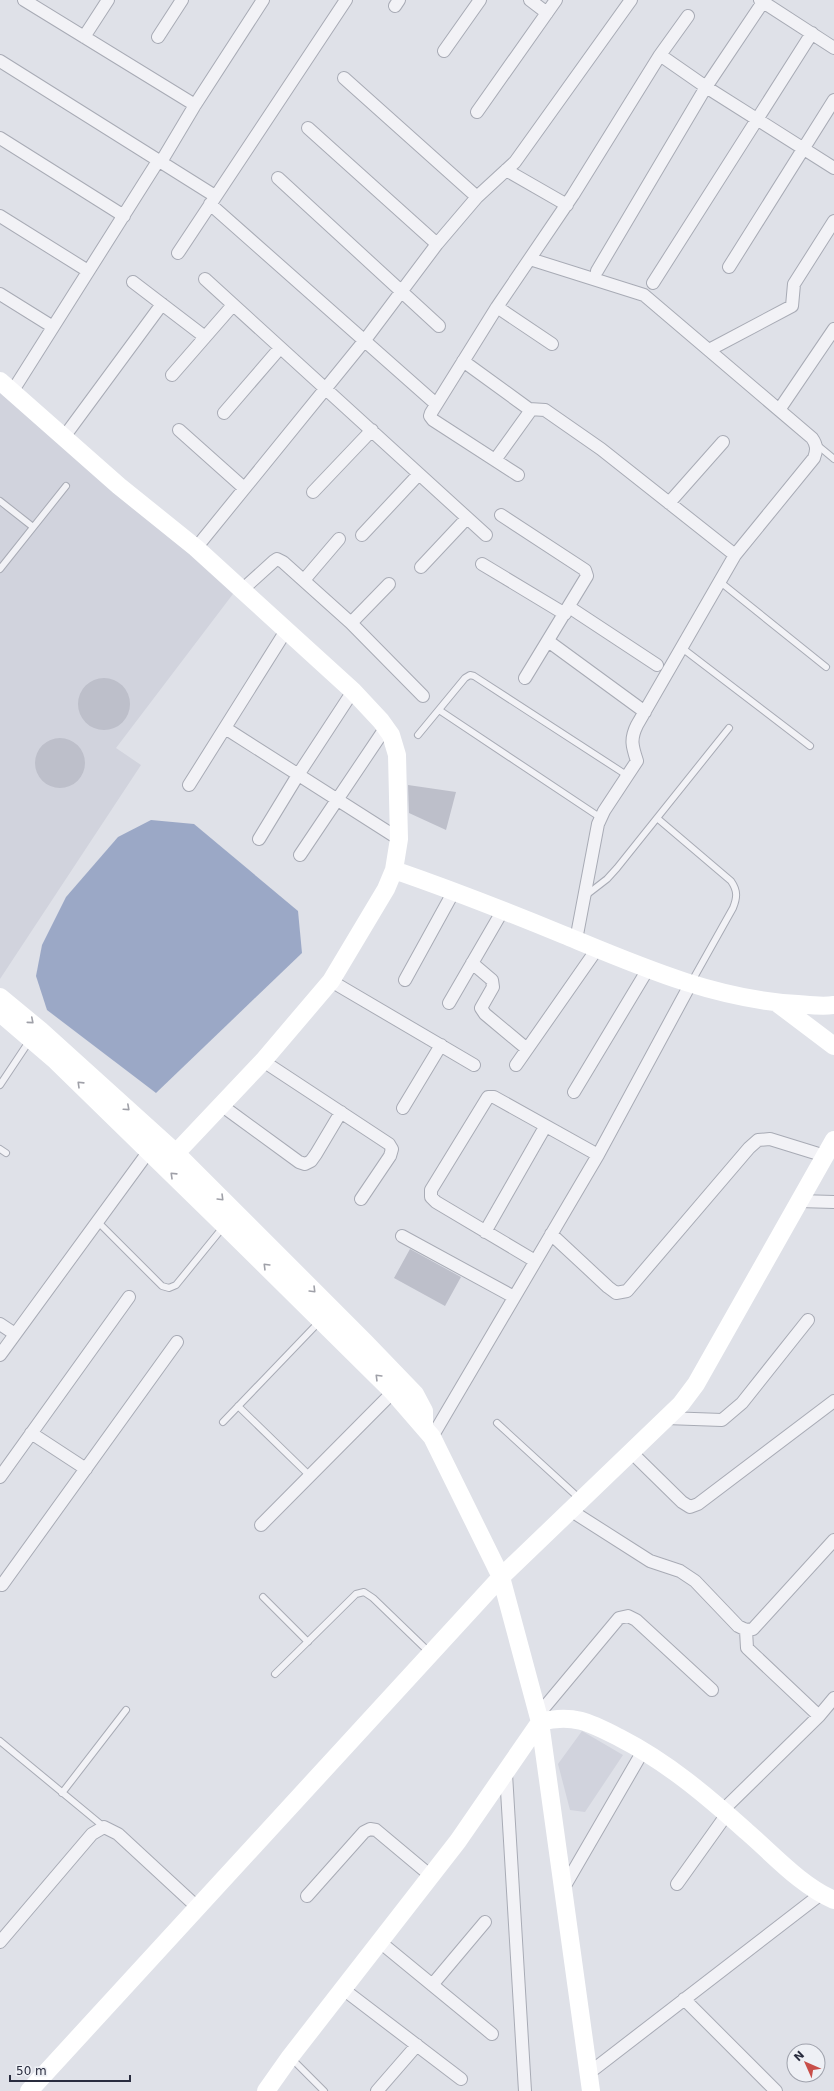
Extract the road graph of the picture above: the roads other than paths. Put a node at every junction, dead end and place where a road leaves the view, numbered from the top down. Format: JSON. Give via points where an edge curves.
{"nodes":[{"id":1,"x":24,"y":0,"type":"edge"},
{"id":2,"x":108,"y":0,"type":"edge"},
{"id":3,"x":182,"y":0,"type":"edge"},
{"id":4,"x":263,"y":0,"type":"edge"},
{"id":5,"x":480,"y":0,"type":"edge"},
{"id":6,"x":530,"y":0,"type":"edge"},
{"id":7,"x":556,"y":0,"type":"edge"},
{"id":8,"x":631,"y":0,"type":"edge"},
{"id":9,"x":762,"y":1,"type":"edge"},
{"id":10,"x":341,"y":2,"type":"edge"},
{"id":11,"x":779,"y":5,"type":"edge"},
{"id":12,"x":547,"y":13,"type":"junction"},
{"id":13,"x":688,"y":16,"type":"dead end"},
{"id":14,"x":812,"y":33,"type":"junction"},
{"id":15,"x":84,"y":37,"type":"junction"},
{"id":16,"x":158,"y":37,"type":"dead end"},
{"id":17,"x":834,"y":48,"type":"edge"},
{"id":18,"x":444,"y":51,"type":"dead end"},
{"id":19,"x":660,"y":55,"type":"junction"},
{"id":20,"x":0,"y":61,"type":"edge"},
{"id":21,"x":344,"y":78,"type":"dead end"},
{"id":22,"x":706,"y":87,"type":"junction"},
{"id":23,"x":834,"y":100,"type":"edge"},
{"id":24,"x":195,"y":105,"type":"junction"},
{"id":25,"x":477,"y":112,"type":"dead end"},
{"id":26,"x":757,"y":119,"type":"junction"},
{"id":27,"x":308,"y":128,"type":"dead end"},
{"id":28,"x":0,"y":138,"type":"edge"},
{"id":29,"x":802,"y":148,"type":"junction"},
{"id":30,"x":160,"y":162,"type":"junction"},
{"id":31,"x":834,"y":168,"type":"edge"},
{"id":32,"x":506,"y":170,"type":"junction"},
{"id":33,"x":278,"y":178,"type":"dead end"},
{"id":34,"x":477,"y":197,"type":"junction"},
{"id":35,"x":213,"y":200,"type":"junction"},
{"id":36,"x":567,"y":205,"type":"junction"},
{"id":37,"x":0,"y":216,"type":"edge"},
{"id":38,"x":124,"y":216,"type":"junction"},
{"id":39,"x":834,"y":221,"type":"edge"},
{"id":40,"x":437,"y":244,"type":"junction"},
{"id":41,"x":178,"y":253,"type":"dead end"},
{"id":42,"x":530,"y":259,"type":"junction"},
{"id":43,"x":729,"y":267,"type":"dead end"},
{"id":44,"x":88,"y":271,"type":"junction"},
{"id":45,"x":596,"y":271,"type":"dead end"},
{"id":46,"x":205,"y":279,"type":"dead end"},
{"id":47,"x":133,"y":282,"type":"dead end"},
{"id":48,"x":653,"y":283,"type":"dead end"},
{"id":49,"x":401,"y":292,"type":"junction"},
{"id":50,"x":0,"y":294,"type":"edge"},
{"id":51,"x":162,"y":304,"type":"junction"},
{"id":52,"x":233,"y":305,"type":"junction"},
{"id":53,"x":497,"y":307,"type":"junction"},
{"id":54,"x":439,"y":326,"type":"dead end"},
{"id":55,"x":54,"y":327,"type":"junction"},
{"id":56,"x":834,"y":329,"type":"edge"},
{"id":57,"x":205,"y":337,"type":"junction"},
{"id":58,"x":365,"y":340,"type":"junction"},
{"id":59,"x":552,"y":344,"type":"dead end"},
{"id":60,"x":280,"y":348,"type":"junction"},
{"id":61,"x":710,"y":350,"type":"junction"},
{"id":62,"x":463,"y":361,"type":"junction"},
{"id":63,"x":172,"y":375,"type":"dead end"},
{"id":64,"x":6,"y":386,"type":"edge"},
{"id":65,"x":326,"y":388,"type":"junction"},
{"id":66,"x":436,"y":404,"type":"junction"},
{"id":67,"x":531,"y":410,"type":"junction"},
{"id":68,"x":778,"y":410,"type":"junction"},
{"id":69,"x":224,"y":413,"type":"dead end"},
{"id":70,"x":179,"y":430,"type":"dead end"},
{"id":71,"x":372,"y":430,"type":"junction"},
{"id":72,"x":64,"y":437,"type":"junction"},
{"id":73,"x":723,"y":442,"type":"dead end"},
{"id":74,"x":816,"y":444,"type":"junction"},
{"id":75,"x":834,"y":459,"type":"edge"},
{"id":76,"x":495,"y":460,"type":"junction"},
{"id":77,"x":419,"y":474,"type":"junction"},
{"id":78,"x":518,"y":475,"type":"dead end"},
{"id":79,"x":66,"y":486,"type":"dead end"},
{"id":80,"x":244,"y":488,"type":"junction"},
{"id":81,"x":313,"y":492,"type":"dead end"},
{"id":82,"x":0,"y":501,"type":"edge"},
{"id":83,"x":668,"y":503,"type":"junction"},
{"id":84,"x":501,"y":516,"type":"dead end"},
{"id":85,"x":467,"y":518,"type":"junction"},
{"id":86,"x":33,"y":527,"type":"junction"},
{"id":87,"x":362,"y":535,"type":"dead end"},
{"id":88,"x":486,"y":535,"type":"dead end"},
{"id":89,"x":339,"y":539,"type":"dead end"},
{"id":90,"x":196,"y":548,"type":"junction"},
{"id":91,"x":735,"y":555,"type":"junction"},
{"id":92,"x":482,"y":564,"type":"dead end"},
{"id":93,"x":421,"y":567,"type":"dead end"},
{"id":94,"x":0,"y":569,"type":"edge"},
{"id":95,"x":304,"y":580,"type":"junction"},
{"id":96,"x":719,"y":581,"type":"junction"},
{"id":97,"x":389,"y":584,"type":"dead end"},
{"id":98,"x":242,"y":590,"type":"junction"},
{"id":99,"x":567,"y":610,"type":"junction"},
{"id":100,"x":351,"y":623,"type":"junction"},
{"id":101,"x":287,"y":629,"type":"junction"},
{"id":102,"x":548,"y":641,"type":"junction"},
{"id":103,"x":682,"y":648,"type":"junction"},
{"id":104,"x":657,"y":665,"type":"dead end"},
{"id":105,"x":826,"y":667,"type":"dead end"},
{"id":106,"x":525,"y":678,"type":"dead end"},
{"id":107,"x":353,"y":691,"type":"junction"},
{"id":108,"x":423,"y":696,"type":"dead end"},
{"id":109,"x":439,"y":710,"type":"junction"},
{"id":110,"x":645,"y":712,"type":"junction"},
{"id":111,"x":386,"y":727,"type":"junction"},
{"id":112,"x":225,"y":728,"type":"junction"},
{"id":113,"x":728,"y":728,"type":"dead end"},
{"id":114,"x":418,"y":735,"type":"dead end"},
{"id":115,"x":810,"y":746,"type":"dead end"},
{"id":116,"x":298,"y":775,"type":"junction"},
{"id":117,"x":628,"y":776,"type":"junction"},
{"id":118,"x":189,"y":785,"type":"dead end"},
{"id":119,"x":337,"y":800,"type":"junction"},
{"id":120,"x":601,"y":818,"type":"junction"},
{"id":121,"x":657,"y":818,"type":"junction"},
{"id":122,"x":258,"y":839,"type":"dead end"},
{"id":123,"x":399,"y":839,"type":"junction"},
{"id":124,"x":300,"y":855,"type":"dead end"},
{"id":125,"x":394,"y":870,"type":"junction"},
{"id":126,"x":454,"y":891,"type":"junction"},
{"id":127,"x":584,"y":897,"type":"junction"},
{"id":128,"x":503,"y":910,"type":"junction"},
{"id":129,"x":576,"y":940,"type":"junction"},
{"id":130,"x":597,"y":949,"type":"junction"},
{"id":131,"x":472,"y":963,"type":"junction"},
{"id":132,"x":648,"y":969,"type":"junction"},
{"id":133,"x":405,"y":980,"type":"dead end"},
{"id":134,"x":331,"y":981,"type":"junction"},
{"id":135,"x":691,"y":983,"type":"junction"},
{"id":136,"x":0,"y":997,"type":"edge"},
{"id":137,"x":777,"y":1003,"type":"junction"},
{"id":138,"x":449,"y":1004,"type":"dead end"},
{"id":139,"x":834,"y":1006,"type":"edge"},
{"id":140,"x":0,"y":1014,"type":"edge"},
{"id":141,"x":31,"y":1039,"type":"junction"},
{"id":142,"x":441,"y":1046,"type":"junction"},
{"id":143,"x":834,"y":1046,"type":"edge"},
{"id":144,"x":527,"y":1049,"type":"junction"},
{"id":145,"x":263,"y":1061,"type":"junction"},
{"id":146,"x":474,"y":1065,"type":"dead end"},
{"id":147,"x":516,"y":1066,"type":"dead end"},
{"id":148,"x":0,"y":1085,"type":"edge"},
{"id":149,"x":574,"y":1092,"type":"dead end"},
{"id":150,"x":221,"y":1105,"type":"junction"},
{"id":151,"x":403,"y":1108,"type":"dead end"},
{"id":152,"x":341,"y":1112,"type":"junction"},
{"id":153,"x":545,"y":1127,"type":"junction"},
{"id":154,"x":834,"y":1140,"type":"edge"},
{"id":155,"x":149,"y":1151,"type":"junction"},
{"id":156,"x":176,"y":1153,"type":"junction"},
{"id":157,"x":598,"y":1155,"type":"junction"},
{"id":158,"x":825,"y":1156,"type":"junction"},
{"id":159,"x":361,"y":1199,"type":"dead end"},
{"id":160,"x":799,"y":1201,"type":"junction"},
{"id":161,"x":834,"y":1202,"type":"edge"},
{"id":162,"x":97,"y":1221,"type":"junction"},
{"id":163,"x":224,"y":1225,"type":"junction"},
{"id":164,"x":485,"y":1232,"type":"junction"},
{"id":165,"x":551,"y":1234,"type":"junction"},
{"id":166,"x":402,"y":1236,"type":"dead end"},
{"id":167,"x":534,"y":1261,"type":"junction"},
{"id":168,"x":129,"y":1297,"type":"dead end"},
{"id":169,"x":514,"y":1297,"type":"junction"},
{"id":170,"x":320,"y":1320,"type":"junction"},
{"id":171,"x":808,"y":1320,"type":"dead end"},
{"id":172,"x":0,"y":1324,"type":"edge"},
{"id":173,"x":15,"y":1334,"type":"junction"},
{"id":174,"x":177,"y":1342,"type":"dead end"},
{"id":175,"x":0,"y":1355,"type":"edge"},
{"id":176,"x":393,"y":1392,"type":"junction"},
{"id":177,"x":834,"y":1401,"type":"edge"},
{"id":178,"x":238,"y":1406,"type":"junction"},
{"id":179,"x":666,"y":1418,"type":"junction"},
{"id":180,"x":223,"y":1422,"type":"dead end"},
{"id":181,"x":497,"y":1423,"type":"dead end"},
{"id":182,"x":33,"y":1431,"type":"junction"},
{"id":183,"x":428,"y":1432,"type":"junction"},
{"id":184,"x":631,"y":1452,"type":"junction"},
{"id":185,"x":86,"y":1469,"type":"junction"},
{"id":186,"x":310,"y":1476,"type":"junction"},
{"id":187,"x":0,"y":1477,"type":"edge"},
{"id":188,"x":576,"y":1505,"type":"junction"},
{"id":189,"x":261,"y":1525,"type":"dead end"},
{"id":190,"x":834,"y":1540,"type":"edge"},
{"id":191,"x":501,"y":1577,"type":"junction"},
{"id":192,"x":2,"y":1585,"type":"dead end"},
{"id":193,"x":263,"y":1597,"type":"dead end"},
{"id":194,"x":746,"y":1630,"type":"junction"},
{"id":195,"x":308,"y":1642,"type":"junction"},
{"id":196,"x":431,"y":1653,"type":"junction"},
{"id":197,"x":275,"y":1674,"type":"dead end"},
{"id":198,"x":712,"y":1690,"type":"dead end"},
{"id":199,"x":834,"y":1698,"type":"edge"},
{"id":200,"x":126,"y":1710,"type":"dead end"},
{"id":201,"x":819,"y":1716,"type":"junction"},
{"id":202,"x":539,"y":1719,"type":"junction"},
{"id":203,"x":0,"y":1741,"type":"edge"},
{"id":204,"x":643,"y":1751,"type":"junction"},
{"id":205,"x":506,"y":1774,"type":"junction"},
{"id":206,"x":62,"y":1793,"type":"junction"},
{"id":207,"x":725,"y":1812,"type":"junction"},
{"id":208,"x":104,"y":1827,"type":"junction"},
{"id":209,"x":431,"y":1876,"type":"junction"},
{"id":210,"x":677,"y":1884,"type":"dead end"},
{"id":211,"x":563,"y":1889,"type":"junction"},
{"id":212,"x":307,"y":1896,"type":"dead end"},
{"id":213,"x":829,"y":1896,"type":"edge"},
{"id":214,"x":197,"y":1908,"type":"junction"},
{"id":215,"x":485,"y":1922,"type":"dead end"},
{"id":216,"x":0,"y":1942,"type":"edge"},
{"id":217,"x":380,"y":1942,"type":"junction"},
{"id":218,"x":432,"y":1985,"type":"junction"},
{"id":219,"x":343,"y":1989,"type":"junction"},
{"id":220,"x":684,"y":2000,"type":"junction"},
{"id":221,"x":492,"y":2034,"type":"dead end"},
{"id":222,"x":417,"y":2045,"type":"junction"},
{"id":223,"x":290,"y":2057,"type":"junction"},
{"id":224,"x":589,"y":2073,"type":"junction"},
{"id":225,"x":461,"y":2079,"type":"dead end"},
{"id":226,"x":29,"y":2091,"type":"edge"},
{"id":227,"x":266,"y":2091,"type":"edge"},
{"id":228,"x":324,"y":2091,"type":"edge"},
{"id":229,"x":377,"y":2091,"type":"edge"},
{"id":230,"x":525,"y":2091,"type":"edge"},
{"id":231,"x":591,"y":2091,"type":"edge"},
{"id":232,"x":776,"y":2091,"type":"edge"}],
"edges":[{"from":1,"to":15,"type":"street"},
{"from":2,"to":15,"type":"street"},
{"from":3,"to":16,"type":"street"},
{"from":4,"to":24,"type":"street"},
{"from":5,"to":18,"type":"street"},
{"from":6,"to":12,"type":"street"},
{"from":7,"to":12,"type":"street"},
{"from":8,"to":32,"type":"street","via":[[515,162]]},
{"from":9,"to":11,"type":"street"},
{"from":9,"to":22,"type":"street"},
{"from":10,"to":35,"type":"street"},
{"from":11,"to":14,"type":"street"},
{"from":12,"to":25,"type":"street"},
{"from":13,"to":19,"type":"street"},
{"from":14,"to":17,"type":"street"},
{"from":14,"to":26,"type":"street"},
{"from":15,"to":24,"type":"street"},
{"from":19,"to":22,"type":"street"},
{"from":19,"to":36,"type":"street"},
{"from":20,"to":30,"type":"street"},
{"from":21,"to":34,"type":"street"},
{"from":22,"to":26,"type":"street"},
{"from":22,"to":45,"type":"street"},
{"from":23,"to":29,"type":"street"},
{"from":24,"to":30,"type":"street"},
{"from":26,"to":29,"type":"street"},
{"from":26,"to":48,"type":"street"},
{"from":27,"to":40,"type":"street"},
{"from":28,"to":38,"type":"street"},
{"from":29,"to":31,"type":"street"},
{"from":29,"to":43,"type":"street"},
{"from":30,"to":35,"type":"street"},
{"from":30,"to":38,"type":"street"},
{"from":32,"to":34,"type":"street"},
{"from":32,"to":36,"type":"street"},
{"from":33,"to":49,"type":"street"},
{"from":34,"to":40,"type":"street"},
{"from":35,"to":41,"type":"street"},
{"from":35,"to":58,"type":"street"},
{"from":36,"to":42,"type":"street"},
{"from":37,"to":44,"type":"street"},
{"from":38,"to":44,"type":"street"},
{"from":39,"to":61,"type":"street","via":[[794,284],[792,306]]},
{"from":40,"to":49,"type":"street"},
{"from":42,"to":53,"type":"street"},
{"from":42,"to":61,"type":"street","via":[[644,295]]},
{"from":44,"to":55,"type":"street"},
{"from":46,"to":52,"type":"street"},
{"from":47,"to":51,"type":"street"},
{"from":49,"to":54,"type":"street"},
{"from":49,"to":58,"type":"street"},
{"from":50,"to":55,"type":"street"},
{"from":51,"to":57,"type":"street"},
{"from":51,"to":72,"type":"street"},
{"from":52,"to":57,"type":"street"},
{"from":52,"to":60,"type":"street"},
{"from":53,"to":59,"type":"street"},
{"from":53,"to":62,"type":"street"},
{"from":55,"to":64,"type":"street"},
{"from":56,"to":68,"type":"street"},
{"from":57,"to":63,"type":"street"},
{"from":58,"to":65,"type":"street"},
{"from":58,"to":66,"type":"street"},
{"from":60,"to":65,"type":"street"},
{"from":60,"to":69,"type":"street"},
{"from":61,"to":68,"type":"street"},
{"from":62,"to":66,"type":"street"},
{"from":62,"to":67,"type":"street"},
{"from":64,"to":72,"type":"street"},
{"from":65,"to":71,"type":"street"},
{"from":65,"to":80,"type":"street"},
{"from":66,"to":76,"type":"street","via":[[430,416],[433,420]]},
{"from":67,"to":76,"type":"street"},
{"from":67,"to":83,"type":"street","via":[[545,410],[606,453]]},
{"from":68,"to":74,"type":"street"},
{"from":70,"to":80,"type":"street"},
{"from":71,"to":77,"type":"street"},
{"from":71,"to":81,"type":"street"},
{"from":72,"to":90,"type":"street","via":[[119,486]]},
{"from":73,"to":83,"type":"street"},
{"from":74,"to":75,"type":"lane"},
{"from":74,"to":91,"type":"street","via":[[817,452],[814,458]]},
{"from":76,"to":78,"type":"street"},
{"from":77,"to":85,"type":"street"},
{"from":77,"to":87,"type":"street"},
{"from":79,"to":86,"type":"lane"},
{"from":80,"to":90,"type":"street"},
{"from":82,"to":86,"type":"lane"},
{"from":83,"to":91,"type":"street"},
{"from":84,"to":99,"type":"street","via":[[585,570],[587,576]]},
{"from":85,"to":88,"type":"street"},
{"from":85,"to":93,"type":"street"},
{"from":86,"to":94,"type":"lane"},
{"from":89,"to":95,"type":"street"},
{"from":90,"to":98,"type":"street"},
{"from":91,"to":96,"type":"street"},
{"from":92,"to":99,"type":"street"},
{"from":95,"to":98,"type":"street","via":[[277,559]]},
{"from":95,"to":100,"type":"street"},
{"from":96,"to":103,"type":"street"},
{"from":96,"to":105,"type":"lane"},
{"from":97,"to":100,"type":"street"},
{"from":98,"to":101,"type":"street"},
{"from":99,"to":102,"type":"street"},
{"from":99,"to":104,"type":"street"},
{"from":100,"to":108,"type":"street"},
{"from":101,"to":107,"type":"street"},
{"from":101,"to":112,"type":"street"},
{"from":102,"to":106,"type":"street"},
{"from":102,"to":110,"type":"street"},
{"from":103,"to":110,"type":"street"},
{"from":103,"to":115,"type":"lane"},
{"from":107,"to":111,"type":"street"},
{"from":107,"to":116,"type":"street"},
{"from":109,"to":114,"type":"lane"},
{"from":109,"to":117,"type":"lane","via":[[465,678],[474,676]]},
{"from":109,"to":120,"type":"lane"},
{"from":110,"to":117,"type":"street","via":[[632,736],[631,744],[637,761]]},
{"from":111,"to":119,"type":"street"},
{"from":111,"to":123,"type":"street","via":[[397,755]]},
{"from":112,"to":116,"type":"street"},
{"from":112,"to":118,"type":"street"},
{"from":113,"to":121,"type":"lane"},
{"from":116,"to":119,"type":"street"},
{"from":116,"to":122,"type":"street"},
{"from":117,"to":120,"type":"street"},
{"from":119,"to":123,"type":"street"},
{"from":119,"to":124,"type":"street"},
{"from":120,"to":127,"type":"street","via":[[594,837]]},
{"from":121,"to":127,"type":"lane","via":[[607,879]]},
{"from":121,"to":135,"type":"lane","via":[[736,888],[733,908]]},
{"from":123,"to":125,"type":"street"},
{"from":125,"to":126,"type":"street"},
{"from":125,"to":134,"type":"street","via":[[386,889]]},
{"from":126,"to":128,"type":"street"},
{"from":126,"to":133,"type":"street"},
{"from":127,"to":129,"type":"street"},
{"from":128,"to":129,"type":"street"},
{"from":128,"to":131,"type":"street"},
{"from":129,"to":130,"type":"street"},
{"from":130,"to":132,"type":"street"},
{"from":130,"to":144,"type":"street"},
{"from":131,"to":138,"type":"street"},
{"from":131,"to":144,"type":"street","via":[[492,980],[493,987],[481,1008],[484,1014]]},
{"from":132,"to":135,"type":"street"},
{"from":132,"to":149,"type":"street"},
{"from":134,"to":142,"type":"street"},
{"from":134,"to":145,"type":"street"},
{"from":135,"to":137,"type":"street","via":[[740,998]]},
{"from":135,"to":157,"type":"street"},
{"from":136,"to":156,"type":"street","one_way":true},
{"from":137,"to":139,"type":"street"},
{"from":137,"to":143,"type":"street"},
{"from":140,"to":141,"type":"street"},
{"from":141,"to":148,"type":"lane"},
{"from":155,"to":141,"type":"street","one_way":true},
{"from":142,"to":146,"type":"street"},
{"from":142,"to":151,"type":"street"},
{"from":144,"to":147,"type":"street"},
{"from":145,"to":150,"type":"street"},
{"from":145,"to":152,"type":"street"},
{"from":150,"to":152,"type":"street","via":[[305,1164],[314,1157]]},
{"from":150,"to":156,"type":"street"},
{"from":152,"to":159,"type":"street","via":[[389,1144],[392,1149]]},
{"from":153,"to":157,"type":"street"},
{"from":153,"to":164,"type":"street"},
{"from":153,"to":164,"type":"street","via":[[488,1096],[431,1190],[436,1202]]},
{"from":154,"to":158,"type":"street"},
{"from":155,"to":162,"type":"street"},
{"from":163,"to":155,"type":"street","one_way":true},
{"from":156,"to":183,"type":"street","one_way":true,"via":[[415,1394],[424,1411]]},
{"from":157,"to":165,"type":"street"},
{"from":158,"to":160,"type":"street"},
{"from":158,"to":165,"type":"street","via":[[770,1139],[758,1140],[627,1291],[616,1293]]},
{"from":160,"to":161,"type":"street"},
{"from":160,"to":179,"type":"street","via":[[696,1384]]},
{"from":162,"to":163,"type":"lane","via":[[162,1286],[169,1288],[176,1285]]},
{"from":162,"to":173,"type":"street"},
{"from":170,"to":163,"type":"street","one_way":true},
{"from":164,"to":167,"type":"street"},
{"from":165,"to":167,"type":"street"},
{"from":166,"to":169,"type":"street"},
{"from":167,"to":169,"type":"street"},
{"from":168,"to":182,"type":"street"},
{"from":169,"to":183,"type":"street"},
{"from":176,"to":170,"type":"street","one_way":true},
{"from":170,"to":178,"type":"lane"},
{"from":171,"to":179,"type":"street","via":[[742,1403],[727,1417],[709,1421]]},
{"from":172,"to":173,"type":"street"},
{"from":173,"to":175,"type":"street"},
{"from":174,"to":185,"type":"street"},
{"from":176,"to":183,"type":"street"},
{"from":176,"to":186,"type":"street"},
{"from":177,"to":184,"type":"street","via":[[698,1504],[690,1507]]},
{"from":178,"to":180,"type":"lane"},
{"from":178,"to":186,"type":"lane"},
{"from":179,"to":184,"type":"street"},
{"from":181,"to":188,"type":"lane"},
{"from":182,"to":185,"type":"street"},
{"from":182,"to":187,"type":"street"},
{"from":183,"to":191,"type":"street"},
{"from":184,"to":188,"type":"street"},
{"from":185,"to":192,"type":"street"},
{"from":186,"to":189,"type":"street"},
{"from":188,"to":191,"type":"street"},
{"from":188,"to":194,"type":"street","via":[[646,1559],[680,1571],[695,1581],[738,1626]]},
{"from":190,"to":194,"type":"street","via":[[754,1629]]},
{"from":191,"to":196,"type":"street"},
{"from":191,"to":202,"type":"street"},
{"from":193,"to":195,"type":"lane"},
{"from":194,"to":201,"type":"street","via":[[747,1648]]},
{"from":195,"to":196,"type":"lane","via":[[356,1594],[364,1592]]},
{"from":195,"to":197,"type":"lane"},
{"from":196,"to":214,"type":"street"},
{"from":198,"to":202,"type":"street","via":[[636,1620],[628,1616],[619,1618]]},
{"from":199,"to":201,"type":"street"},
{"from":200,"to":206,"type":"lane"},
{"from":201,"to":207,"type":"street"},
{"from":202,"to":204,"type":"street","via":[[574,1718],[596,1726]]},
{"from":202,"to":205,"type":"street"},
{"from":202,"to":211,"type":"street"},
{"from":203,"to":206,"type":"lane"},
{"from":204,"to":207,"type":"street","via":[[680,1775]]},
{"from":204,"to":211,"type":"street"},
{"from":205,"to":209,"type":"street"},
{"from":205,"to":230,"type":"street"},
{"from":206,"to":208,"type":"lane"},
{"from":207,"to":210,"type":"street"},
{"from":207,"to":213,"type":"street","via":[[802,1881]]},
{"from":208,"to":214,"type":"street","via":[[118,1834]]},
{"from":208,"to":216,"type":"street","via":[[92,1834]]},
{"from":209,"to":212,"type":"street","via":[[376,1830],[370,1829],[364,1832]]},
{"from":209,"to":217,"type":"street"},
{"from":211,"to":224,"type":"street"},
{"from":213,"to":220,"type":"street"},
{"from":214,"to":226,"type":"street"},
{"from":215,"to":218,"type":"street"},
{"from":217,"to":218,"type":"street"},
{"from":217,"to":219,"type":"street"},
{"from":218,"to":221,"type":"street"},
{"from":219,"to":222,"type":"street"},
{"from":219,"to":223,"type":"street"},
{"from":220,"to":224,"type":"street"},
{"from":220,"to":232,"type":"street"},
{"from":222,"to":225,"type":"street"},
{"from":222,"to":229,"type":"street"},
{"from":223,"to":227,"type":"street"},
{"from":223,"to":228,"type":"lane"},
{"from":224,"to":231,"type":"street"}]}
